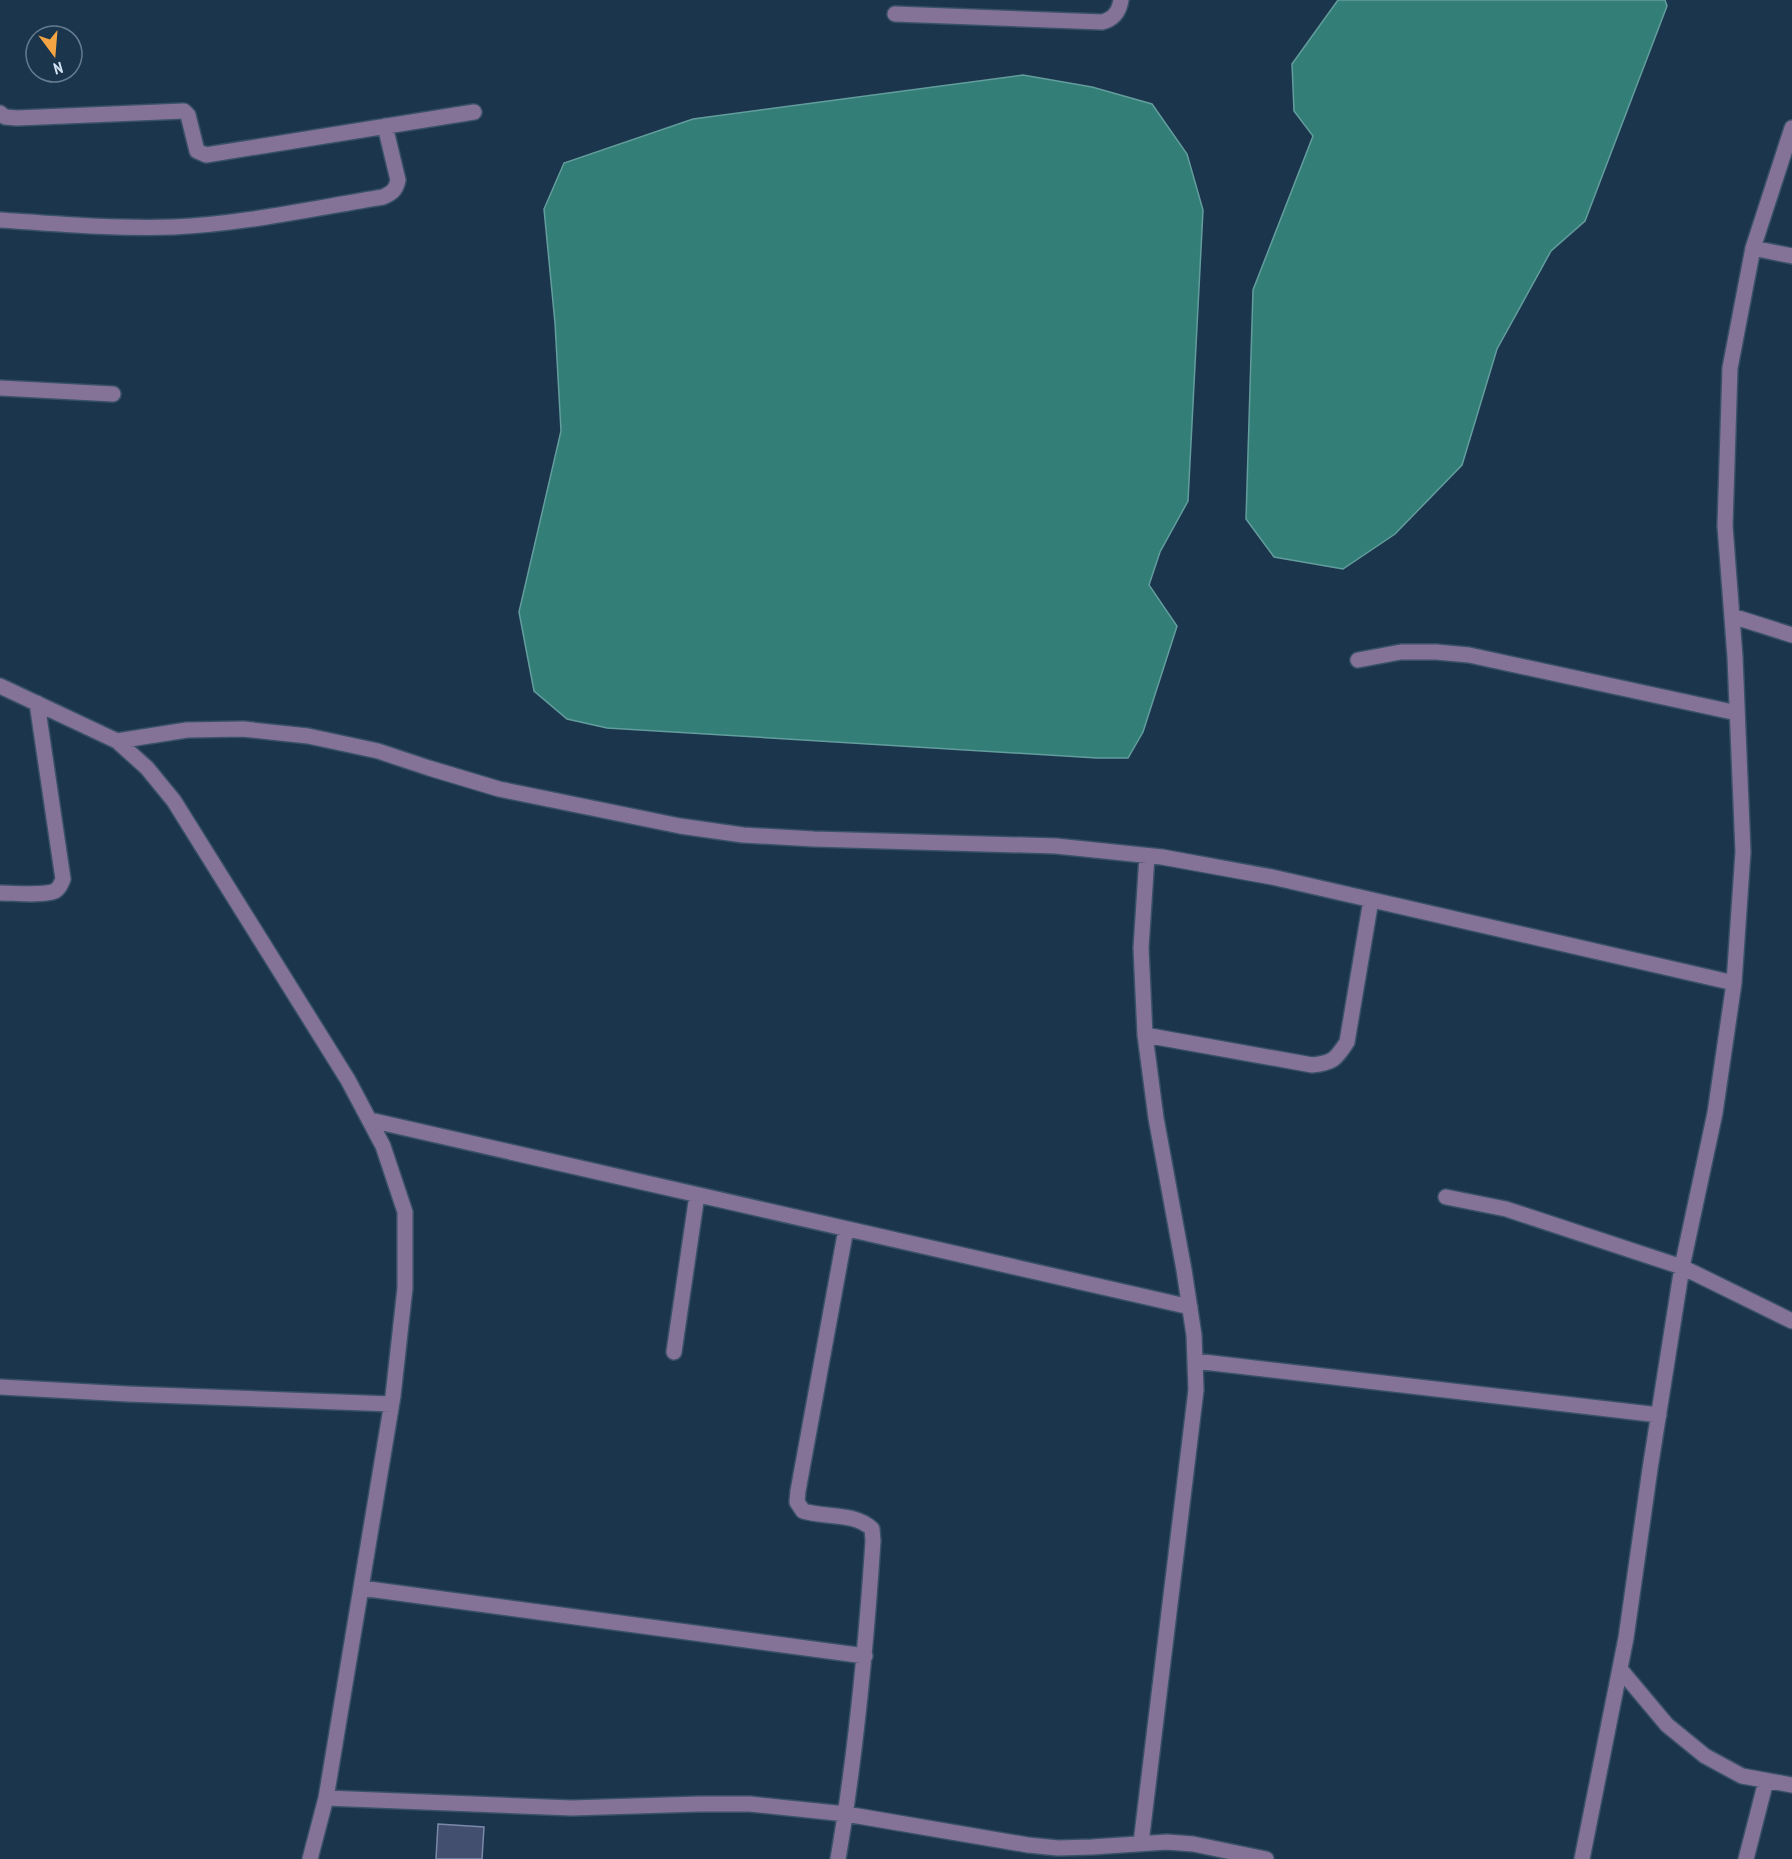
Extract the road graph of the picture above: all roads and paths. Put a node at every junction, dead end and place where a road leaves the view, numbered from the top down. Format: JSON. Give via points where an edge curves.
{"nodes":[{"id":1,"x":1121,"y":0,"type":"edge"},
{"id":2,"x":895,"y":14,"type":"dead end"},
{"id":3,"x":474,"y":112,"type":"dead end"},
{"id":4,"x":0,"y":113,"type":"edge"},
{"id":5,"x":385,"y":126,"type":"junction"},
{"id":6,"x":1792,"y":128,"type":"edge"},
{"id":7,"x":0,"y":220,"type":"edge"},
{"id":8,"x":1753,"y":248,"type":"junction"},
{"id":9,"x":1792,"y":256,"type":"edge"},
{"id":10,"x":0,"y":388,"type":"edge"},
{"id":11,"x":113,"y":394,"type":"dead end"},
{"id":12,"x":1732,"y":616,"type":"junction"},
{"id":13,"x":1792,"y":635,"type":"edge"},
{"id":14,"x":1358,"y":660,"type":"dead end"},
{"id":15,"x":0,"y":686,"type":"edge"},
{"id":16,"x":37,"y":703,"type":"junction"},
{"id":17,"x":1737,"y":713,"type":"junction"},
{"id":18,"x":117,"y":741,"type":"junction"},
{"id":19,"x":1147,"y":856,"type":"junction"},
{"id":20,"x":0,"y":893,"type":"edge"},
{"id":21,"x":1371,"y":900,"type":"junction"},
{"id":22,"x":1734,"y":983,"type":"junction"},
{"id":23,"x":1145,"y":1035,"type":"junction"},
{"id":24,"x":370,"y":1120,"type":"junction"},
{"id":25,"x":697,"y":1195,"type":"junction"},
{"id":26,"x":1446,"y":1197,"type":"dead end"},
{"id":27,"x":846,"y":1228,"type":"junction"},
{"id":28,"x":1682,"y":1267,"type":"junction"},
{"id":29,"x":1190,"y":1306,"type":"junction"},
{"id":30,"x":1792,"y":1321,"type":"edge"},
{"id":31,"x":674,"y":1352,"type":"dead end"},
{"id":32,"x":1195,"y":1361,"type":"junction"},
{"id":33,"x":0,"y":1387,"type":"edge"},
{"id":34,"x":391,"y":1404,"type":"junction"},
{"id":35,"x":1659,"y":1415,"type":"junction"},
{"id":36,"x":361,"y":1588,"type":"junction"},
{"id":37,"x":865,"y":1656,"type":"junction"},
{"id":38,"x":1620,"y":1669,"type":"junction"},
{"id":39,"x":1766,"y":1781,"type":"junction"},
{"id":40,"x":1792,"y":1785,"type":"edge"},
{"id":41,"x":326,"y":1798,"type":"junction"},
{"id":42,"x":846,"y":1814,"type":"junction"},
{"id":43,"x":1142,"y":1843,"type":"junction"},
{"id":44,"x":310,"y":1859,"type":"edge"},
{"id":45,"x":838,"y":1859,"type":"edge"},
{"id":46,"x":1266,"y":1859,"type":"edge"},
{"id":47,"x":1582,"y":1859,"type":"edge"},
{"id":48,"x":1746,"y":1859,"type":"edge"}],
"edges":[{"from":1,"to":2,"type":"street","via":[[1117,14],[1102,21]]},
{"from":3,"to":5,"type":"street"},
{"from":4,"to":5,"type":"street","via":[[17,118],[184,111],[197,151],[206,155]]},
{"from":5,"to":7,"type":"street","via":[[398,180],[391,194],[383,197],[176,227],[123,228]]},
{"from":6,"to":8,"type":"street"},
{"from":8,"to":9,"type":"street"},
{"from":8,"to":12,"type":"street","via":[[1730,368],[1725,526]]},
{"from":10,"to":11,"type":"street"},
{"from":12,"to":13,"type":"street"},
{"from":12,"to":17,"type":"street"},
{"from":14,"to":17,"type":"street","via":[[1401,652],[1469,655]]},
{"from":15,"to":16,"type":"street"},
{"from":16,"to":18,"type":"street"},
{"from":16,"to":20,"type":"street","via":[[63,879],[56,890],[48,893]]},
{"from":17,"to":22,"type":"street","via":[[1743,852]]},
{"from":18,"to":19,"type":"street","via":[[187,730],[243,729],[308,735],[378,751],[499,789],[680,826],[743,835],[1056,846]]},
{"from":18,"to":24,"type":"street","via":[[147,768],[174,801]]},
{"from":19,"to":21,"type":"street","via":[[1272,877]]},
{"from":19,"to":23,"type":"street","via":[[1141,948]]},
{"from":21,"to":22,"type":"street"},
{"from":21,"to":23,"type":"street","via":[[1347,1042],[1339,1055],[1327,1063],[1312,1065]]},
{"from":22,"to":28,"type":"street","via":[[1715,1113]]},
{"from":23,"to":29,"type":"street"},
{"from":24,"to":25,"type":"street"},
{"from":24,"to":34,"type":"street","via":[[405,1212],[405,1288]]},
{"from":25,"to":27,"type":"street"},
{"from":25,"to":31,"type":"street"},
{"from":26,"to":28,"type":"street","via":[[1506,1209]]},
{"from":27,"to":29,"type":"street"},
{"from":27,"to":37,"type":"street","via":[[797,1502],[803,1511],[855,1519],[872,1529]]},
{"from":28,"to":30,"type":"street"},
{"from":28,"to":35,"type":"street"},
{"from":29,"to":32,"type":"street"},
{"from":32,"to":35,"type":"street"},
{"from":32,"to":43,"type":"street","via":[[1196,1390]]},
{"from":33,"to":34,"type":"street"},
{"from":34,"to":36,"type":"street"},
{"from":35,"to":38,"type":"street"},
{"from":36,"to":37,"type":"street"},
{"from":36,"to":41,"type":"street"},
{"from":37,"to":42,"type":"street"},
{"from":38,"to":39,"type":"street","via":[[1667,1725],[1704,1756],[1742,1776]]},
{"from":38,"to":47,"type":"street"},
{"from":39,"to":40,"type":"street"},
{"from":39,"to":48,"type":"street"},
{"from":41,"to":42,"type":"street","via":[[572,1808],[750,1804]]},
{"from":41,"to":44,"type":"street"},
{"from":42,"to":43,"type":"street","via":[[1058,1848]]},
{"from":42,"to":45,"type":"street"},
{"from":43,"to":46,"type":"street","via":[[1193,1844]]}]}
